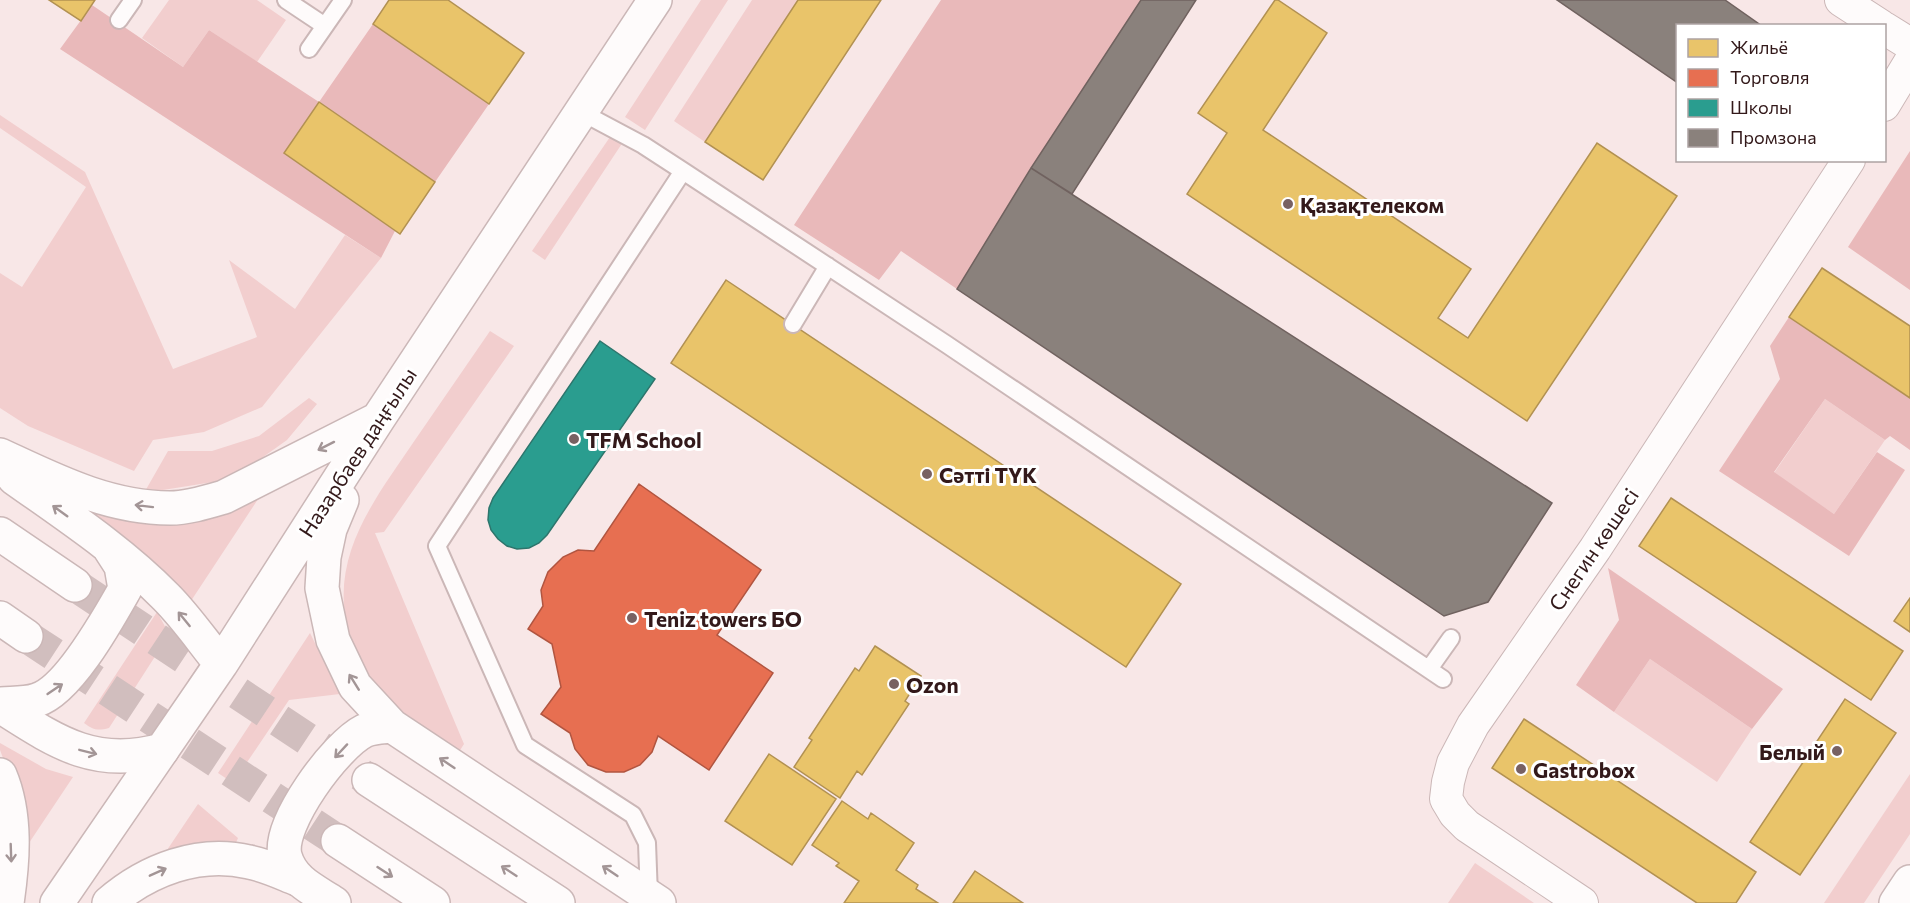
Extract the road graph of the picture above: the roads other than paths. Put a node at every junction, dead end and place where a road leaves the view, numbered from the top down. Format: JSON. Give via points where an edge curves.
{"nodes":[{"id":1,"x":133,"y":0,"type":"edge"},
{"id":2,"x":286,"y":0,"type":"edge"},
{"id":3,"x":343,"y":0,"type":"edge"},
{"id":4,"x":655,"y":0,"type":"edge"},
{"id":5,"x":1841,"y":0,"type":"edge"},
{"id":6,"x":119,"y":20,"type":"dead end"},
{"id":7,"x":1878,"y":24,"type":"edge"},
{"id":8,"x":325,"y":26,"type":"junction"},
{"id":9,"x":1886,"y":29,"type":"edge"},
{"id":10,"x":1910,"y":44,"type":"edge"},
{"id":11,"x":309,"y":49,"type":"dead end"},
{"id":12,"x":1910,"y":62,"type":"edge"},
{"id":13,"x":1886,"y":102,"type":"edge"},
{"id":14,"x":581,"y":112,"type":"junction"},
{"id":15,"x":1848,"y":162,"type":"edge"},
{"id":16,"x":683,"y":171,"type":"junction"},
{"id":17,"x":828,"y":266,"type":"junction"},
{"id":18,"x":793,"y":324,"type":"dead end"},
{"id":19,"x":378,"y":419,"type":"junction"},
{"id":20,"x":0,"y":455,"type":"edge"},
{"id":21,"x":0,"y":468,"type":"edge"},
{"id":22,"x":0,"y":534,"type":"edge"},
{"id":23,"x":108,"y":545,"type":"junction"},
{"id":24,"x":75,"y":585,"type":"tunnel mouth"},
{"id":25,"x":1451,"y":638,"type":"dead end"},
{"id":26,"x":221,"y":664,"type":"junction"},
{"id":27,"x":1429,"y":669,"type":"junction"},
{"id":28,"x":1443,"y":679,"type":"dead end"},
{"id":29,"x":0,"y":705,"type":"edge"},
{"id":30,"x":392,"y":726,"type":"junction"},
{"id":31,"x":162,"y":750,"type":"junction"},
{"id":32,"x":0,"y":775,"type":"edge"},
{"id":33,"x":369,"y":780,"type":"tunnel mouth"},
{"id":34,"x":338,"y":841,"type":"tunnel mouth"},
{"id":35,"x":297,"y":879,"type":"junction"},
{"id":36,"x":1910,"y":882,"type":"edge"},
{"id":37,"x":654,"y":900,"type":"edge"},
{"id":38,"x":7,"y":903,"type":"edge"},
{"id":39,"x":57,"y":903,"type":"edge"},
{"id":40,"x":109,"y":903,"type":"edge"},
{"id":41,"x":334,"y":903,"type":"edge"},
{"id":42,"x":433,"y":903,"type":"edge"},
{"id":43,"x":558,"y":903,"type":"edge"},
{"id":44,"x":1582,"y":903,"type":"edge"},
{"id":45,"x":1896,"y":903,"type":"edge"}],
"edges":[{"from":1,"to":6,"type":"lane"},
{"from":2,"to":8,"type":"lane"},
{"from":3,"to":8,"type":"lane"},
{"from":4,"to":14,"type":"main road","name":"Назарбаев даңғылы"},
{"from":5,"to":7,"type":"street"},
{"from":8,"to":11,"type":"lane"},
{"from":9,"to":10,"type":"street"},
{"from":12,"to":13,"type":"street"},
{"from":14,"to":16,"type":"lane"},
{"from":14,"to":19,"type":"main road","name":"Назарбаев даңғылы"},
{"from":15,"to":44,"type":"street","name":"Снегин көшесі","via":[[1594,549],[1473,725],[1453,763],[1446,799],[1455,814]]},
{"from":16,"to":17,"type":"lane"},
{"from":16,"to":37,"type":"lane","via":[[437,546],[525,745],[633,814],[647,843]]},
{"from":17,"to":18,"type":"lane"},
{"from":17,"to":27,"type":"lane"},
{"from":19,"to":20,"type":"main road","one_way":true,"via":[[224,497],[171,508],[110,501],[69,488]]},
{"from":19,"to":26,"type":"main road","name":"Назарбаев даңғылы"},
{"from":30,"to":19,"type":"main road","one_way":true,"via":[[355,686],[343,663],[325,612],[322,588],[330,529]]},
{"from":23,"to":21,"type":"main road","one_way":true},
{"from":22,"to":24,"type":"main road"},
{"from":26,"to":23,"type":"main road","one_way":true,"via":[[166,597]]},
{"from":29,"to":23,"type":"main road","one_way":true,"via":[[38,700],[64,682],[106,621],[125,589],[120,566]]},
{"from":25,"to":27,"type":"lane"},
{"from":26,"to":31,"type":"main road","name":"Назарбаев даңғылы"},
{"from":27,"to":28,"type":"lane"},
{"from":29,"to":31,"type":"main road","one_way":true,"via":[[75,749],[128,757]]},
{"from":30,"to":35,"type":"main road","one_way":true,"via":[[366,730],[354,738],[306,796],[284,839],[285,854]]},
{"from":37,"to":30,"type":"main road","one_way":true},
{"from":31,"to":39,"type":"main road","name":"Назарбаев даңғылы"},
{"from":32,"to":38,"type":"main road","one_way":true,"via":[[10,820],[12,863]]},
{"from":43,"to":33,"type":"main road","one_way":true},
{"from":34,"to":42,"type":"main road","one_way":true},
{"from":40,"to":35,"type":"main road","one_way":true,"via":[[156,871],[183,862],[217,858],[249,861]]},
{"from":35,"to":41,"type":"main road"},
{"from":36,"to":45,"type":"main road"}]}
